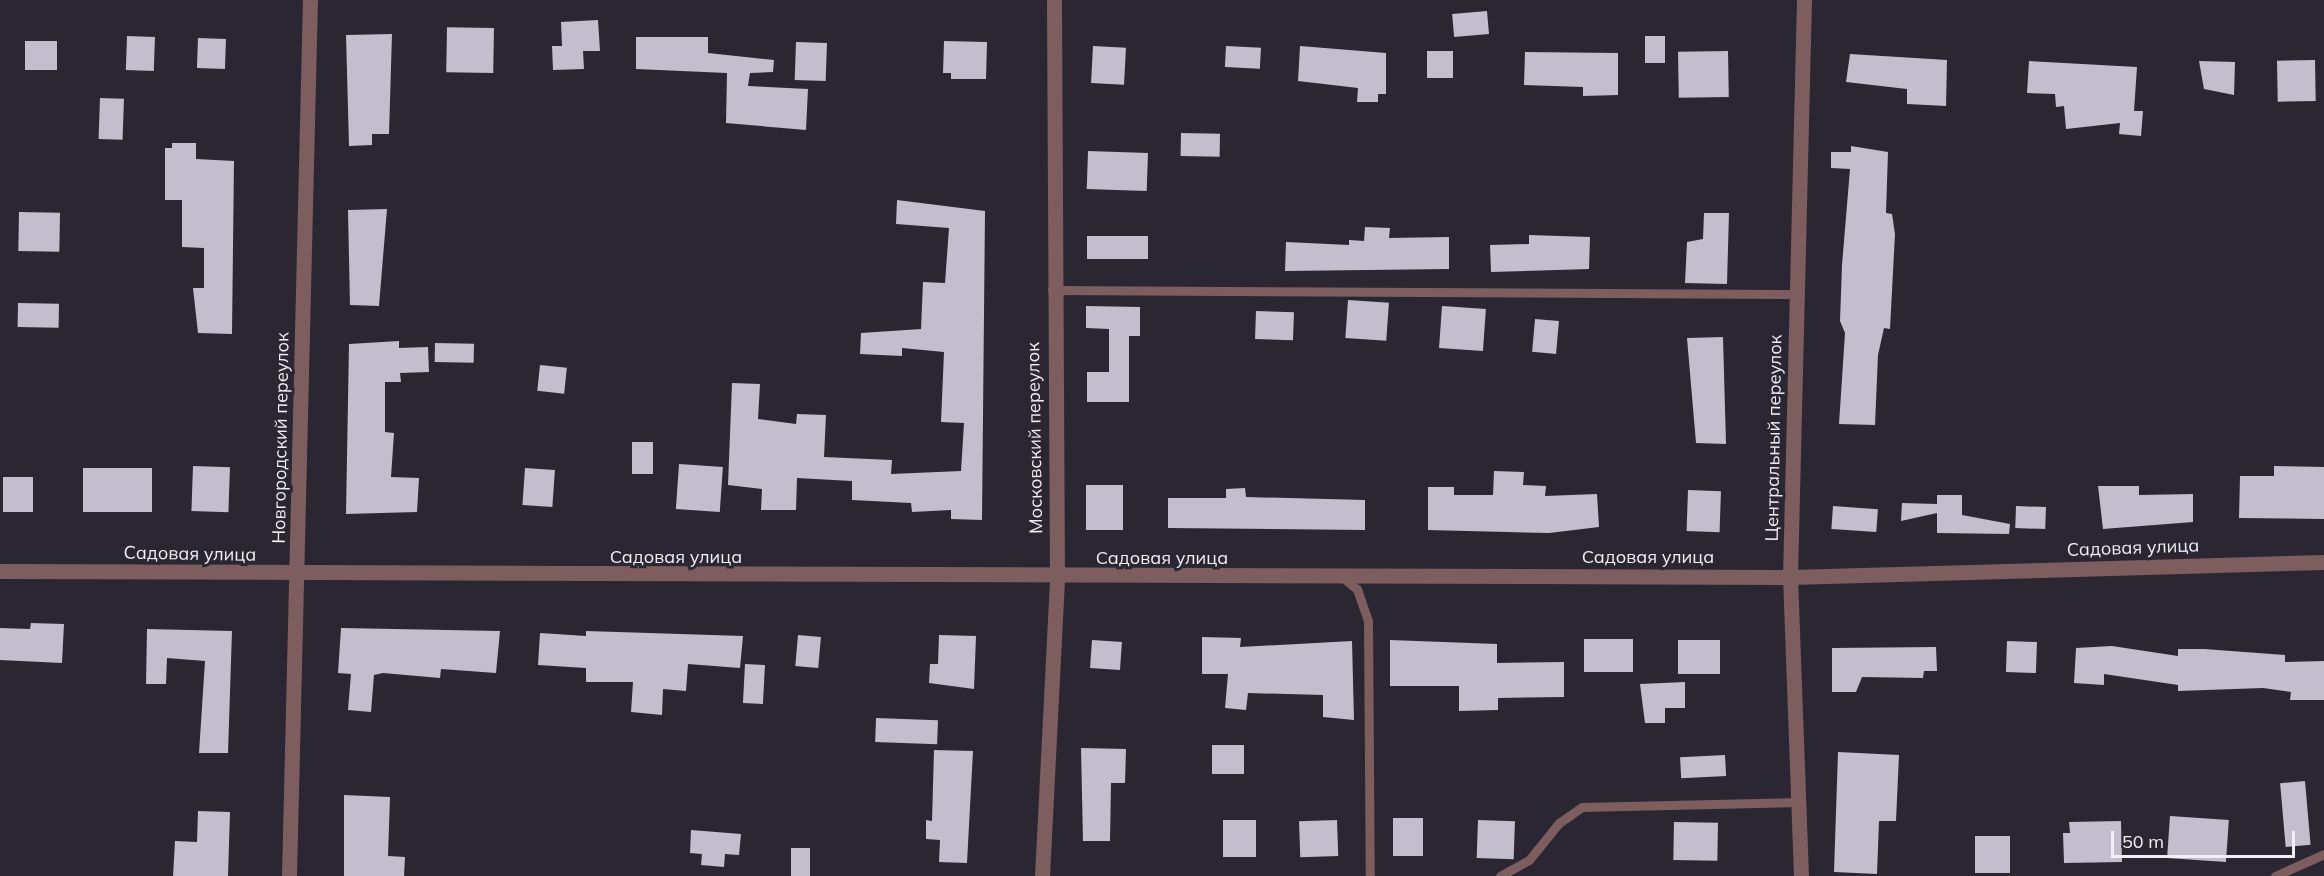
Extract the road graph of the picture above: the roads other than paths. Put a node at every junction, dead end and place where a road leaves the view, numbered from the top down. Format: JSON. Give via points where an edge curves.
{"nodes":[{"id":1,"x":310,"y":0,"type":"edge"},
{"id":2,"x":1054,"y":0,"type":"edge"},
{"id":3,"x":1804,"y":0,"type":"edge"},
{"id":4,"x":1052,"y":290,"type":"junction"},
{"id":5,"x":1797,"y":294,"type":"junction"},
{"id":6,"x":2324,"y":562,"type":"edge"},
{"id":7,"x":0,"y":571,"type":"edge"},
{"id":8,"x":298,"y":575,"type":"junction"},
{"id":9,"x":1057,"y":577,"type":"junction"},
{"id":10,"x":1342,"y":577,"type":"junction"},
{"id":11,"x":1790,"y":577,"type":"junction"},
{"id":12,"x":1798,"y":802,"type":"junction"},
{"id":13,"x":2324,"y":854,"type":"edge"},
{"id":14,"x":289,"y":876,"type":"edge"},
{"id":15,"x":1042,"y":876,"type":"edge"},
{"id":16,"x":1370,"y":876,"type":"edge"},
{"id":17,"x":1500,"y":876,"type":"edge"},
{"id":18,"x":1801,"y":876,"type":"edge"},
{"id":19,"x":2276,"y":876,"type":"edge"}],
"edges":[{"from":1,"to":8,"type":"street","name":"Новгородский переулок"},
{"from":2,"to":4,"type":"street","name":"Московский переулок"},
{"from":3,"to":5,"type":"street","name":"Центральный переулок"},
{"from":4,"to":5,"type":"lane"},
{"from":4,"to":9,"type":"street","name":"Московский переулок"},
{"from":5,"to":11,"type":"street","name":"Центральный переулок"},
{"from":6,"to":11,"type":"street","name":"Садовая улица"},
{"from":7,"to":8,"type":"street","name":"Садовая улица"},
{"from":8,"to":9,"type":"street","name":"Садовая улица"},
{"from":8,"to":14,"type":"street","name":"Новгородский переулок"},
{"from":9,"to":10,"type":"street","name":"Садовая улица"},
{"from":9,"to":15,"type":"street","name":"Московский переулок"},
{"from":10,"to":11,"type":"street","name":"Садовая улица"},
{"from":10,"to":16,"type":"lane","via":[[1357,589],[1368,621]]},
{"from":11,"to":12,"type":"street","name":"Центральный переулок"},
{"from":12,"to":17,"type":"lane","via":[[1582,807],[1559,822],[1529,860]]},
{"from":12,"to":18,"type":"street","name":"Центральный переулок"},
{"from":13,"to":19,"type":"lane"}]}
